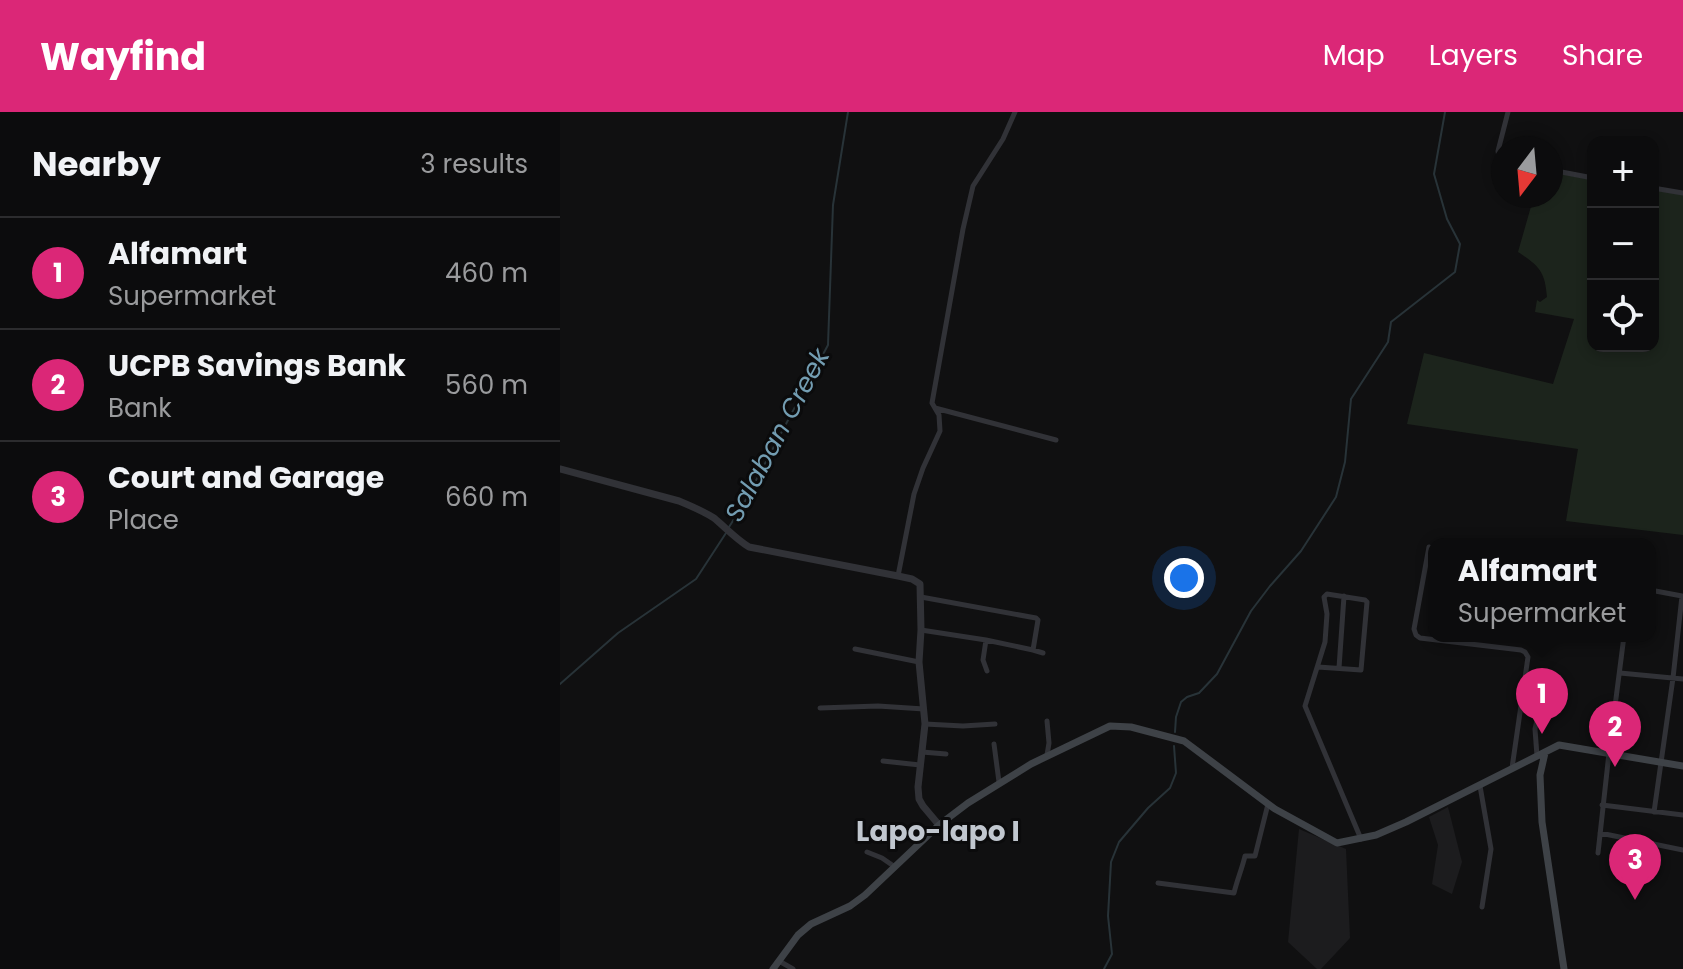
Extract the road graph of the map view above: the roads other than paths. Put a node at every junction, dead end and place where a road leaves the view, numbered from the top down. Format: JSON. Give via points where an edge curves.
{"nodes":[{"id":1,"x":1015,"y":112,"type":"edge"},
{"id":2,"x":1508,"y":112,"type":"edge"},
{"id":3,"x":1502,"y":136,"type":"edge"},
{"id":4,"x":1563,"y":172,"type":"edge"},
{"id":5,"x":1587,"y":177,"type":"edge"},
{"id":6,"x":1659,"y":189,"type":"edge"},
{"id":7,"x":1683,"y":193,"type":"edge"},
{"id":8,"x":934,"y":408,"type":"junction"},
{"id":9,"x":1056,"y":440,"type":"dead end"},
{"id":10,"x":560,"y":469,"type":"edge"},
{"id":11,"x":1428,"y":552,"type":"edge"},
{"id":12,"x":898,"y":576,"type":"junction"},
{"id":13,"x":1656,"y":591,"type":"edge"},
{"id":14,"x":1344,"y":596,"type":"junction"},
{"id":15,"x":1683,"y":596,"type":"edge"},
{"id":16,"x":921,"y":597,"type":"junction"},
{"id":17,"x":921,"y":630,"type":"junction"},
{"id":18,"x":1428,"y":639,"type":"edge"},
{"id":19,"x":986,"y":640,"type":"junction"},
{"id":20,"x":1454,"y":642,"type":"edge"},
{"id":21,"x":1623,"y":642,"type":"edge"},
{"id":22,"x":855,"y":649,"type":"dead end"},
{"id":23,"x":1033,"y":650,"type":"junction"},
{"id":24,"x":1043,"y":653,"type":"dead end"},
{"id":25,"x":919,"y":662,"type":"junction"},
{"id":26,"x":1318,"y":667,"type":"junction"},
{"id":27,"x":1339,"y":668,"type":"junction"},
{"id":28,"x":987,"y":671,"type":"dead end"},
{"id":29,"x":1620,"y":673,"type":"junction"},
{"id":30,"x":1673,"y":678,"type":"junction"},
{"id":31,"x":1683,"y":679,"type":"edge"},
{"id":32,"x":1541,"y":702,"type":"dead end"},
{"id":33,"x":820,"y":708,"type":"dead end"},
{"id":34,"x":925,"y":709,"type":"junction"},
{"id":35,"x":1047,"y":721,"type":"dead end"},
{"id":36,"x":925,"y":724,"type":"junction"},
{"id":37,"x":995,"y":724,"type":"dead end"},
{"id":38,"x":994,"y":744,"type":"dead end"},
{"id":39,"x":922,"y":752,"type":"junction"},
{"id":40,"x":1545,"y":753,"type":"junction"},
{"id":41,"x":1609,"y":753,"type":"junction"},
{"id":42,"x":946,"y":754,"type":"dead end"},
{"id":43,"x":1537,"y":756,"type":"junction"},
{"id":44,"x":1047,"y":757,"type":"junction"},
{"id":45,"x":883,"y":761,"type":"dead end"},
{"id":46,"x":1661,"y":762,"type":"junction"},
{"id":47,"x":920,"y":765,"type":"junction"},
{"id":48,"x":1683,"y":766,"type":"edge"},
{"id":49,"x":1512,"y":768,"type":"junction"},
{"id":50,"x":999,"y":782,"type":"junction"},
{"id":51,"x":1480,"y":786,"type":"junction"},
{"id":52,"x":1268,"y":803,"type":"junction"},
{"id":53,"x":1602,"y":806,"type":"junction"},
{"id":54,"x":1654,"y":812,"type":"junction"},
{"id":55,"x":1683,"y":815,"type":"edge"},
{"id":56,"x":939,"y":825,"type":"junction"},
{"id":57,"x":1600,"y":833,"type":"junction"},
{"id":58,"x":1361,"y":839,"type":"junction"},
{"id":59,"x":1683,"y":850,"type":"edge"},
{"id":60,"x":867,"y":852,"type":"dead end"},
{"id":61,"x":1598,"y":853,"type":"dead end"},
{"id":62,"x":896,"y":867,"type":"junction"},
{"id":63,"x":1158,"y":883,"type":"dead end"},
{"id":64,"x":1482,"y":907,"type":"dead end"},
{"id":65,"x":778,"y":961,"type":"junction"},
{"id":66,"x":773,"y":969,"type":"edge"},
{"id":67,"x":793,"y":969,"type":"edge"},
{"id":68,"x":1564,"y":969,"type":"edge"}],
"edges":[{"from":1,"to":8,"type":"street","via":[[971,193]]},
{"from":2,"to":3,"type":"street"},
{"from":4,"to":5,"type":"street"},
{"from":6,"to":7,"type":"street"},
{"from":8,"to":9,"type":"street"},
{"from":8,"to":12,"type":"street","via":[[940,431],[914,494]]},
{"from":10,"to":12,"type":"street","via":[[679,501],[713,517],[749,547]]},
{"from":11,"to":18,"type":"street","via":[[1414,629]]},
{"from":12,"to":16,"type":"street","via":[[920,584]]},
{"from":13,"to":15,"type":"street"},
{"from":14,"to":26,"type":"street","via":[[1324,597],[1325,642]]},
{"from":14,"to":27,"type":"street"},
{"from":14,"to":27,"type":"street","via":[[1367,602],[1362,668]]},
{"from":15,"to":30,"type":"street"},
{"from":16,"to":17,"type":"street"},
{"from":16,"to":23,"type":"street","via":[[1036,618]]},
{"from":17,"to":19,"type":"street"},
{"from":17,"to":25,"type":"street"},
{"from":19,"to":23,"type":"street"},
{"from":19,"to":28,"type":"street"},
{"from":20,"to":49,"type":"street","via":[[1521,650],[1528,657]]},
{"from":21,"to":29,"type":"street"},
{"from":22,"to":25,"type":"street"},
{"from":23,"to":24,"type":"street"},
{"from":25,"to":34,"type":"street"},
{"from":26,"to":27,"type":"street"},
{"from":26,"to":58,"type":"street","via":[[1305,706]]},
{"from":29,"to":30,"type":"street"},
{"from":29,"to":41,"type":"street"},
{"from":30,"to":31,"type":"street"},
{"from":30,"to":46,"type":"street"},
{"from":32,"to":43,"type":"street"},
{"from":33,"to":34,"type":"street"},
{"from":34,"to":36,"type":"street"},
{"from":35,"to":44,"type":"street"},
{"from":36,"to":37,"type":"street"},
{"from":36,"to":39,"type":"street"},
{"from":38,"to":50,"type":"street"},
{"from":39,"to":42,"type":"street"},
{"from":39,"to":47,"type":"street"},
{"from":40,"to":41,"type":"main road","via":[[1559,745]]},
{"from":40,"to":43,"type":"main road"},
{"from":40,"to":68,"type":"main road","via":[[1540,775],[1542,822]]},
{"from":41,"to":46,"type":"main road"},
{"from":41,"to":53,"type":"street"},
{"from":43,"to":49,"type":"main road"},
{"from":44,"to":50,"type":"main road"},
{"from":44,"to":52,"type":"main road","via":[[1110,726],[1162,734],[1184,741]]},
{"from":45,"to":47,"type":"street"},
{"from":46,"to":48,"type":"main road"},
{"from":46,"to":54,"type":"street"},
{"from":47,"to":56,"type":"street","via":[[919,799]]},
{"from":49,"to":51,"type":"main road"},
{"from":50,"to":56,"type":"main road"},
{"from":51,"to":58,"type":"main road"},
{"from":51,"to":64,"type":"street","via":[[1491,849]]},
{"from":52,"to":58,"type":"main road","via":[[1331,841]]},
{"from":52,"to":63,"type":"street","via":[[1255,856],[1245,856],[1234,893]]},
{"from":53,"to":54,"type":"street"},
{"from":53,"to":57,"type":"street"},
{"from":54,"to":55,"type":"street"},
{"from":56,"to":62,"type":"main road"},
{"from":57,"to":59,"type":"street"},
{"from":57,"to":61,"type":"street"},
{"from":60,"to":62,"type":"street"},
{"from":62,"to":65,"type":"main road","via":[[850,906],[811,924]]},
{"from":65,"to":66,"type":"main road"},
{"from":65,"to":67,"type":"street"}]}
